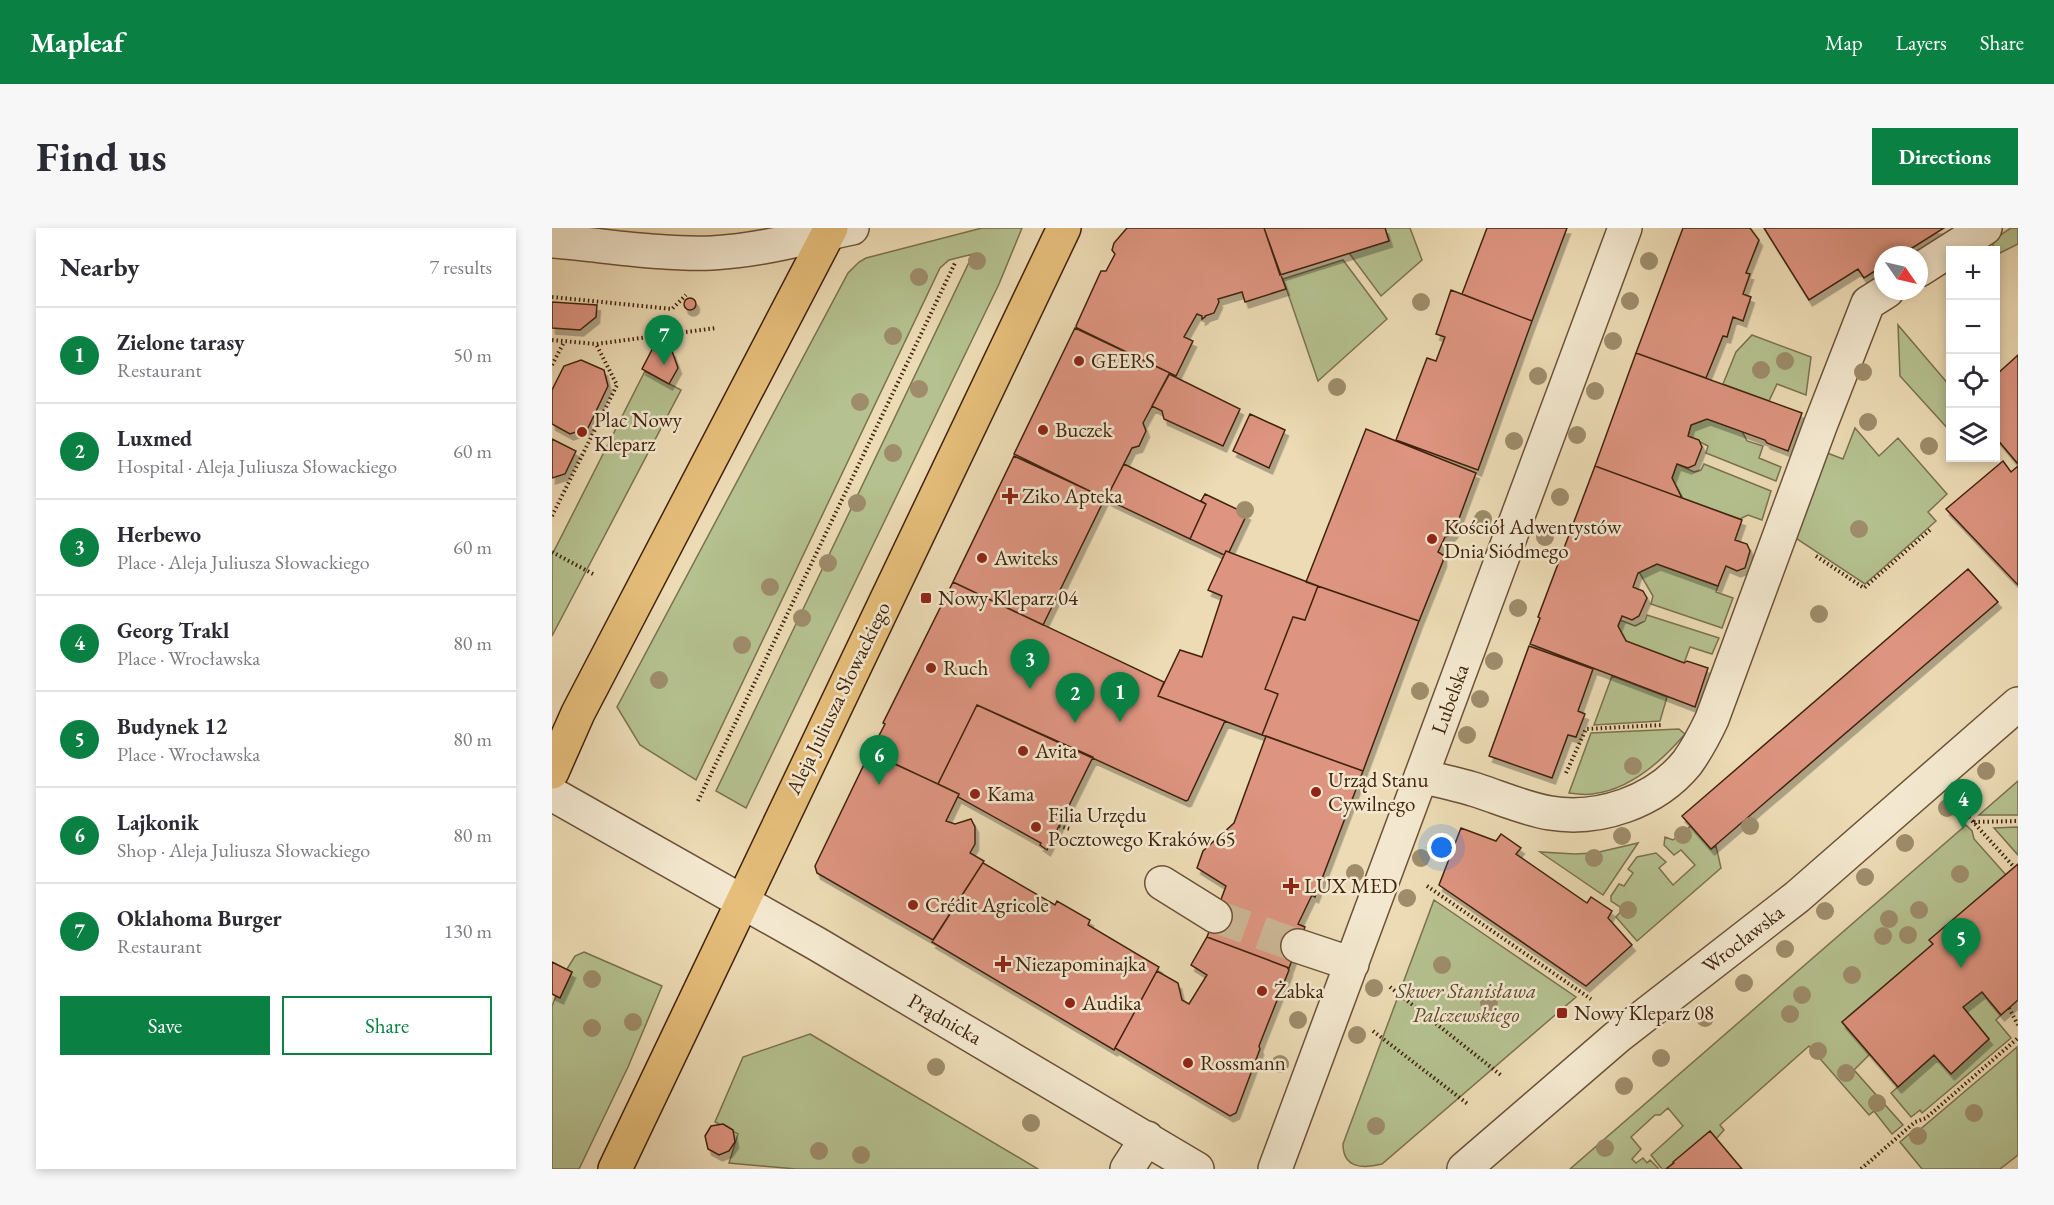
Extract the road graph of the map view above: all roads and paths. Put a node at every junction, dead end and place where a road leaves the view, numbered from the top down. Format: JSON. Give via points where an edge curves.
{"nodes":[{"id":1,"x":1064,"y":228,"type":"edge"},
{"id":2,"x":1624,"y":228,"type":"edge"},
{"id":3,"x":1985,"y":228,"type":"edge"},
{"id":4,"x":837,"y":230,"type":"edge"},
{"id":5,"x":552,"y":241,"type":"edge"},
{"id":6,"x":955,"y":263,"type":"dead end"},
{"id":7,"x":1928,"y":264,"type":"edge"},
{"id":8,"x":687,"y":294,"type":"dead end"},
{"id":9,"x":552,"y":297,"type":"edge"},
{"id":10,"x":1874,"y":299,"type":"edge"},
{"id":11,"x":716,"y":328,"type":"dead end"},
{"id":12,"x":552,"y":340,"type":"edge"},
{"id":13,"x":564,"y":342,"type":"junction"},
{"id":14,"x":596,"y":344,"type":"junction"},
{"id":15,"x":552,"y":366,"type":"edge"},
{"id":16,"x":552,"y":516,"type":"edge"},
{"id":17,"x":1930,"y":530,"type":"dead end"},
{"id":18,"x":1781,"y":533,"type":"junction"},
{"id":19,"x":552,"y":552,"type":"edge"},
{"id":20,"x":595,"y":575,"type":"dead end"},
{"id":21,"x":2018,"y":704,"type":"edge"},
{"id":22,"x":1672,"y":725,"type":"dead end"},
{"id":23,"x":552,"y":772,"type":"edge"},
{"id":24,"x":1421,"y":776,"type":"junction"},
{"id":25,"x":1563,"y":781,"type":"dead end"},
{"id":26,"x":552,"y":794,"type":"edge"},
{"id":27,"x":698,"y":801,"type":"dead end"},
{"id":28,"x":1966,"y":814,"type":"dead end"},
{"id":29,"x":2018,"y":821,"type":"edge"},
{"id":30,"x":1974,"y":822,"type":"junction"},
{"id":31,"x":1059,"y":826,"type":"dead end"},
{"id":32,"x":1070,"y":829,"type":"dead end"},
{"id":33,"x":2014,"y":867,"type":"dead end"},
{"id":34,"x":1162,"y":883,"type":"dead end"},
{"id":35,"x":1427,"y":886,"type":"dead end"},
{"id":36,"x":742,"y":900,"type":"junction"},
{"id":37,"x":1215,"y":916,"type":"tunnel mouth"},
{"id":38,"x":1298,"y":946,"type":"tunnel mouth"},
{"id":39,"x":1352,"y":964,"type":"junction"},
{"id":40,"x":1390,"y":987,"type":"dead end"},
{"id":41,"x":1591,"y":999,"type":"dead end"},
{"id":42,"x":2009,"y":1008,"type":"dead end"},
{"id":43,"x":2018,"y":1025,"type":"edge"},
{"id":44,"x":1373,"y":1031,"type":"dead end"},
{"id":45,"x":2018,"y":1038,"type":"edge"},
{"id":46,"x":1502,"y":1076,"type":"dead end"},
{"id":47,"x":1468,"y":1105,"type":"dead end"},
{"id":48,"x":1147,"y":1138,"type":"junction"},
{"id":49,"x":615,"y":1169,"type":"edge"},
{"id":50,"x":1127,"y":1169,"type":"edge"},
{"id":51,"x":1197,"y":1169,"type":"edge"},
{"id":52,"x":1275,"y":1169,"type":"edge"},
{"id":53,"x":1464,"y":1169,"type":"edge"},
{"id":54,"x":1861,"y":1169,"type":"edge"}],
"edges":[{"from":1,"to":36,"type":"main road","name":"Aleja Juliusza Słowackiego"},
{"from":2,"to":24,"type":"street","name":"Lubelska"},
{"from":3,"to":7,"type":"street"},
{"from":4,"to":5,"type":"street","via":[[768,248],[711,253]]},
{"from":4,"to":23,"type":"main road","via":[[578,713]]},
{"from":6,"to":27,"type":"path"},
{"from":8,"to":9,"type":"path","via":[[672,309]]},
{"from":10,"to":18,"type":"street","via":[[1868,303]]},
{"from":11,"to":14,"type":"path"},
{"from":12,"to":13,"type":"path"},
{"from":13,"to":14,"type":"path"},
{"from":13,"to":15,"type":"path"},
{"from":14,"to":16,"type":"path","via":[[617,385]]},
{"from":17,"to":18,"type":"path","via":[[1864,588]]},
{"from":18,"to":24,"type":"street","via":[[1705,734],[1687,763],[1646,797],[1606,811],[1566,815]]},
{"from":19,"to":20,"type":"path"},
{"from":21,"to":53,"type":"street","name":"Wrocławska","via":[[1797,897],[1617,1037]]},
{"from":22,"to":25,"type":"path","via":[[1586,729]]},
{"from":24,"to":39,"type":"street","name":"Lubelska"},
{"from":26,"to":36,"type":"street","name":"Prądnicka"},
{"from":28,"to":30,"type":"path"},
{"from":29,"to":30,"type":"path"},
{"from":30,"to":33,"type":"path"},
{"from":31,"to":32,"type":"path"},
{"from":34,"to":37,"type":"street"},
{"from":35,"to":41,"type":"path"},
{"from":36,"to":48,"type":"street","name":"Prądnicka"},
{"from":36,"to":49,"type":"main road","name":"Aleja Juliusza Słowackiego"},
{"from":38,"to":39,"type":"street"},
{"from":39,"to":52,"type":"street","name":"Lubelska"},
{"from":40,"to":46,"type":"path"},
{"from":42,"to":43,"type":"path"},
{"from":44,"to":47,"type":"path"},
{"from":45,"to":54,"type":"path"},
{"from":48,"to":50,"type":"street"},
{"from":48,"to":51,"type":"street","name":"Prądnicka"}]}
